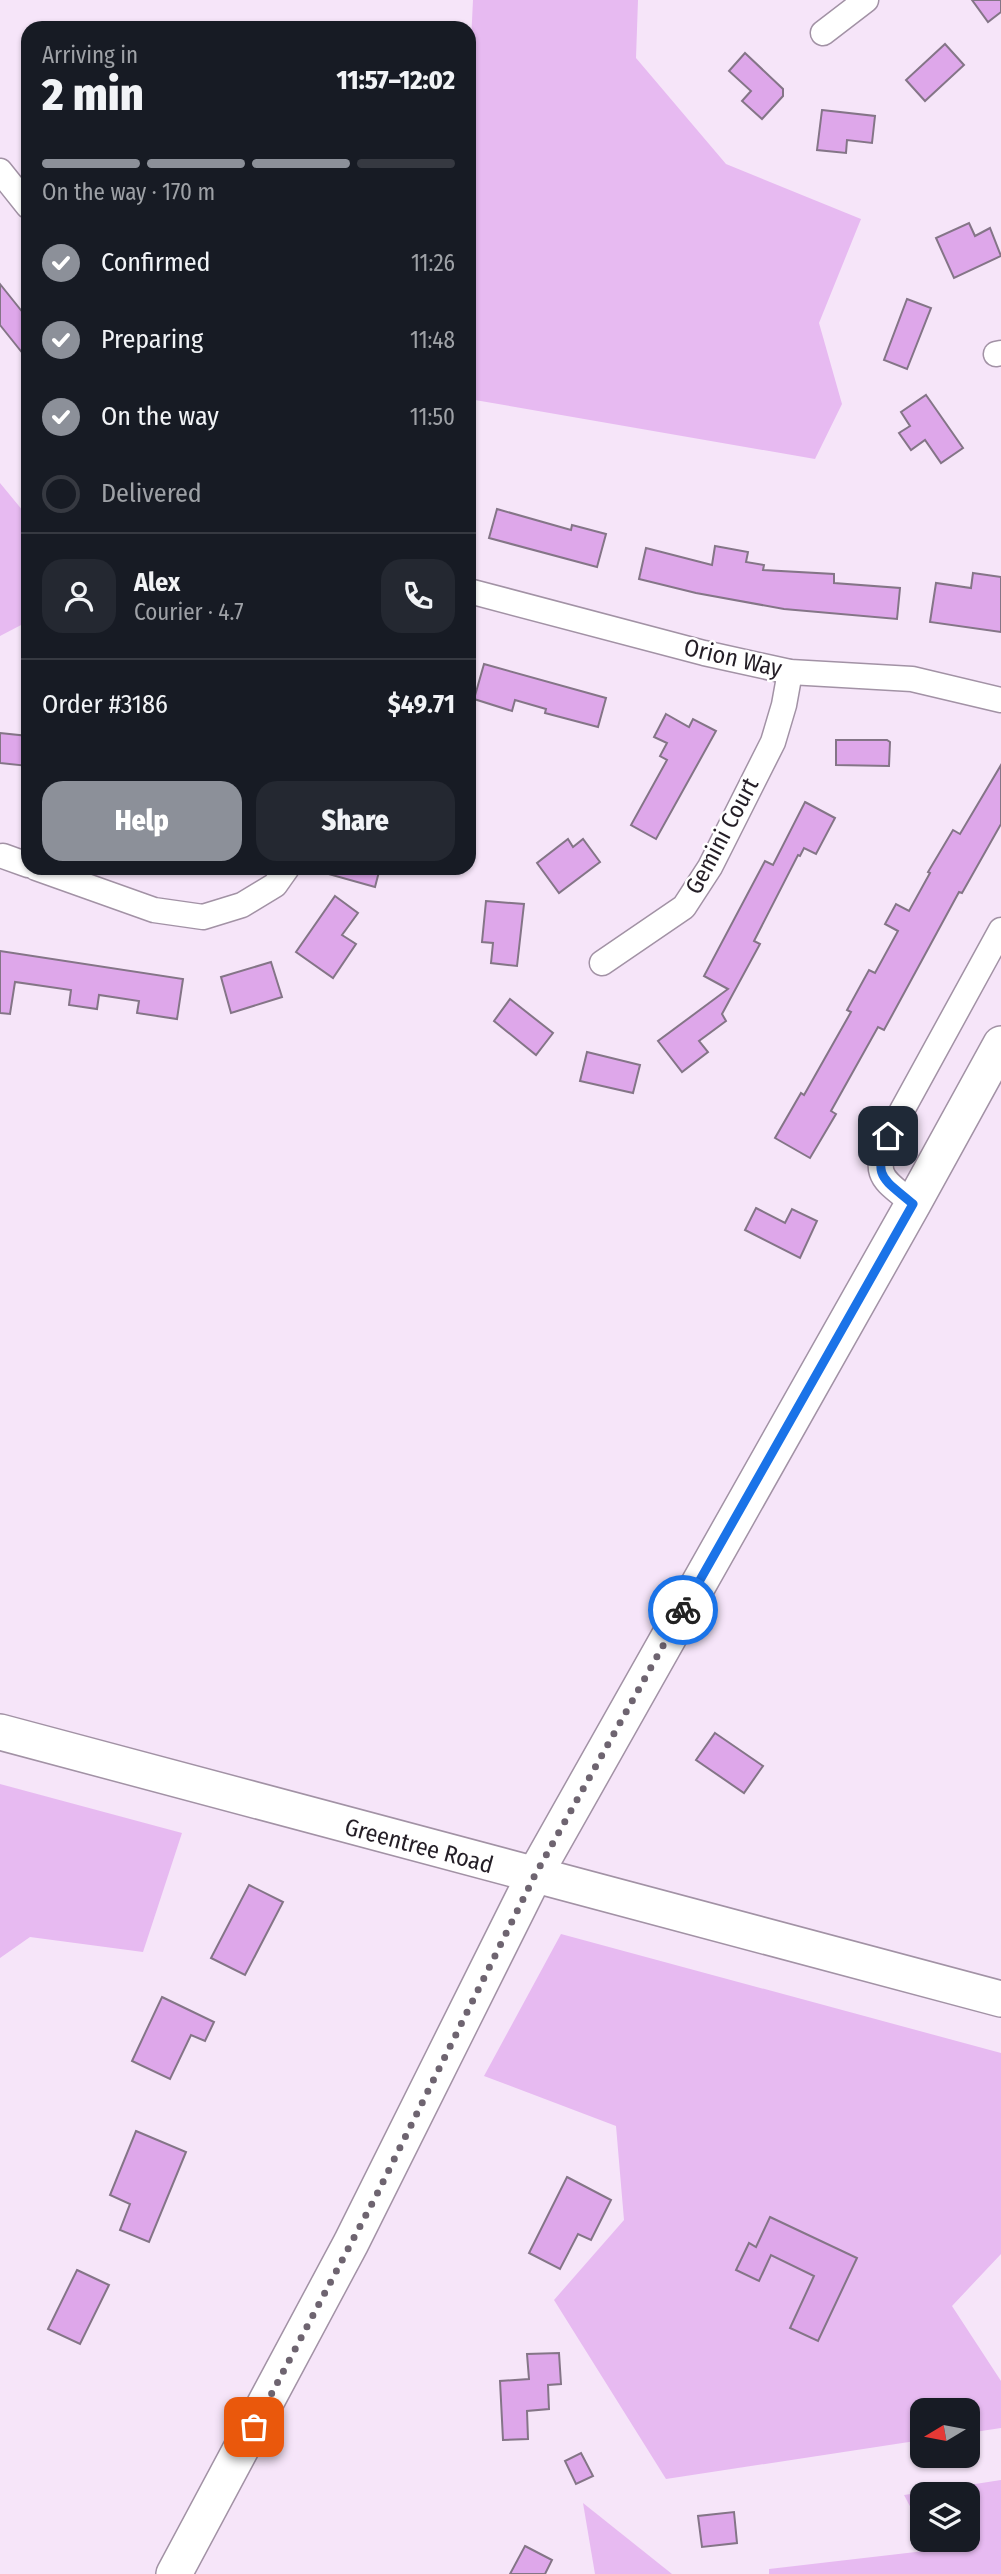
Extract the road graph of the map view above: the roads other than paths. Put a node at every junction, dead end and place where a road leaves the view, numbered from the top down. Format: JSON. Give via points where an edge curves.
{"nodes":[{"id":1,"x":866,"y":0,"type":"edge"},
{"id":2,"x":823,"y":33,"type":"dead end"},
{"id":3,"x":0,"y":171,"type":"edge"},
{"id":4,"x":21,"y":197,"type":"edge"},
{"id":5,"x":476,"y":593,"type":"edge"},
{"id":6,"x":790,"y":672,"type":"junction"},
{"id":7,"x":1001,"y":700,"type":"edge"},
{"id":8,"x":3,"y":856,"type":"dead end"},
{"id":9,"x":21,"y":862,"type":"edge"},
{"id":10,"x":56,"y":875,"type":"edge"},
{"id":11,"x":282,"y":875,"type":"edge"},
{"id":12,"x":1001,"y":930,"type":"edge"},
{"id":13,"x":602,"y":963,"type":"dead end"},
{"id":14,"x":1001,"y":1044,"type":"edge"},
{"id":15,"x":913,"y":1204,"type":"junction"},
{"id":16,"x":0,"y":1732,"type":"edge"},
{"id":17,"x":534,"y":1877,"type":"junction"},
{"id":18,"x":1001,"y":1999,"type":"edge"},
{"id":19,"x":174,"y":2574,"type":"edge"}],
"edges":[{"from":1,"to":2,"type":"street"},
{"from":3,"to":4,"type":"street"},
{"from":5,"to":6,"type":"street","name":"Orion Way"},
{"from":6,"to":7,"type":"street","name":"Orion Way","via":[[912,679]]},
{"from":6,"to":13,"type":"street","name":"Gemini Court","via":[[773,742],[684,907]]},
{"from":8,"to":9,"type":"street"},
{"from":10,"to":11,"type":"street","via":[[154,910],[203,917],[242,905],[275,885]]},
{"from":12,"to":15,"type":"street","via":[[894,1124],[879,1160],[882,1177]]},
{"from":14,"to":15,"type":"street"},
{"from":15,"to":17,"type":"street"},
{"from":16,"to":17,"type":"street","name":"Greentree Road"},
{"from":17,"to":18,"type":"street","name":"Greentree Road"},
{"from":17,"to":19,"type":"street","via":[[348,2250]]}]}
